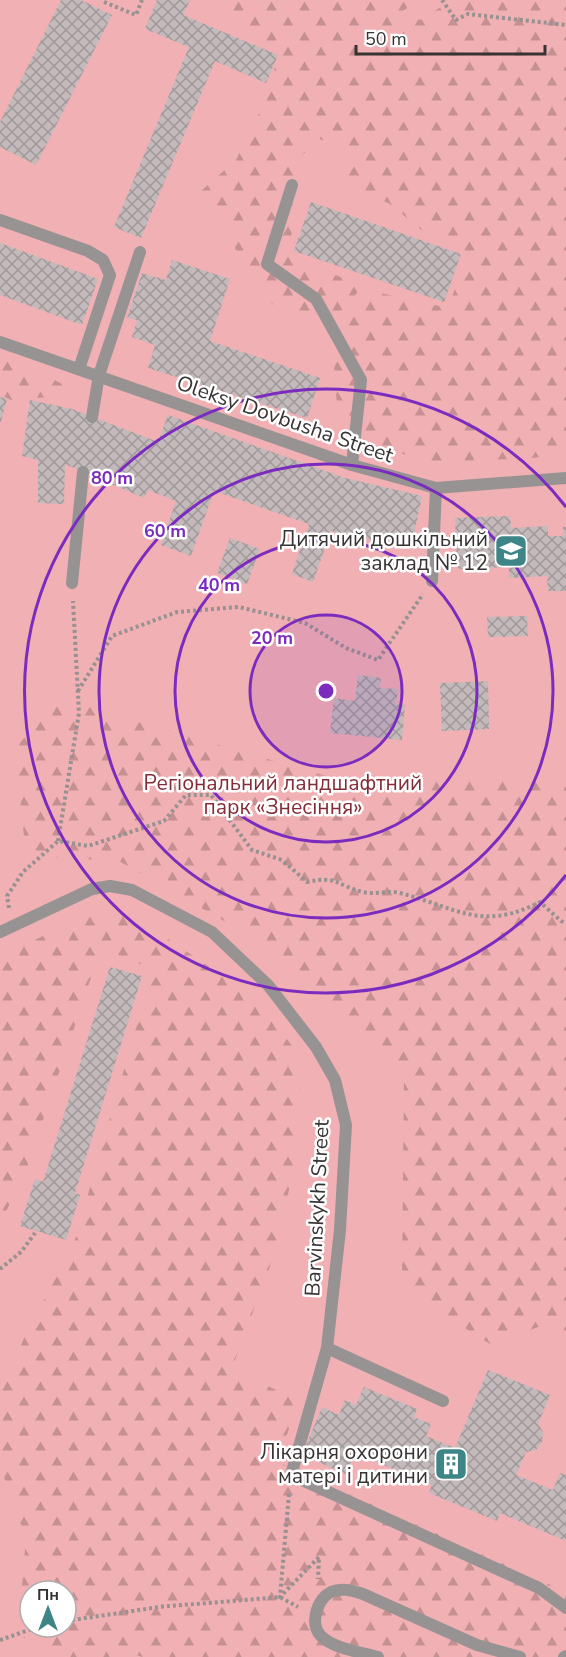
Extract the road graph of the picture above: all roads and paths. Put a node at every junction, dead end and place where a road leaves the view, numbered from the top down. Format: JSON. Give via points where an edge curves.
{"nodes":[{"id":1,"x":142,"y":0,"type":"edge"},
{"id":2,"x":442,"y":0,"type":"edge"},
{"id":3,"x":104,"y":2,"type":"dead end"},
{"id":4,"x":566,"y":25,"type":"edge"},
{"id":5,"x":292,"y":185,"type":"dead end"},
{"id":6,"x":0,"y":220,"type":"edge"},
{"id":7,"x":140,"y":252,"type":"dead end"},
{"id":8,"x":0,"y":342,"type":"edge"},
{"id":9,"x":79,"y":369,"type":"junction"},
{"id":10,"x":99,"y":375,"type":"junction"},
{"id":11,"x":92,"y":417,"type":"dead end"},
{"id":12,"x":352,"y":465,"type":"junction"},
{"id":13,"x":83,"y":472,"type":"dead end"},
{"id":14,"x":566,"y":478,"type":"edge"},
{"id":15,"x":436,"y":488,"type":"junction"},
{"id":16,"x":432,"y":581,"type":"joint"},
{"id":17,"x":72,"y":583,"type":"joint"},
{"id":18,"x":78,"y":692,"type":"junction"},
{"id":19,"x":58,"y":842,"type":"junction"},
{"id":20,"x":566,"y":923,"type":"edge"},
{"id":21,"x":13,"y":926,"type":"junction"},
{"id":22,"x":0,"y":933,"type":"edge"},
{"id":23,"x":35,"y":1233,"type":"dead end"},
{"id":24,"x":0,"y":1269,"type":"edge"},
{"id":25,"x":327,"y":1348,"type":"junction"},
{"id":26,"x":444,"y":1401,"type":"dead end"},
{"id":27,"x":291,"y":1475,"type":"junction"},
{"id":28,"x":318,"y":1581,"type":"dead end"},
{"id":29,"x":280,"y":1597,"type":"junction"},
{"id":30,"x":566,"y":1608,"type":"edge"},
{"id":31,"x":315,"y":1616,"type":"junction"},
{"id":32,"x":78,"y":1619,"type":"edge"},
{"id":33,"x":18,"y":1634,"type":"edge"},
{"id":34,"x":0,"y":1640,"type":"edge"},
{"id":35,"x":378,"y":1657,"type":"edge"},
{"id":36,"x":520,"y":1657,"type":"edge"}],
"edges":[{"from":1,"to":3,"type":"path","via":[[136,15]]},
{"from":2,"to":4,"type":"path","via":[[456,20],[468,14]]},
{"from":5,"to":12,"type":"street","via":[[267,264],[316,299],[362,380]]},
{"from":6,"to":9,"type":"street","via":[[103,260],[110,275]]},
{"from":7,"to":10,"type":"street"},
{"from":8,"to":9,"type":"street","name":"Oleksy Dovbusha Street"},
{"from":9,"to":10,"type":"street","name":"Oleksy Dovbusha Street"},
{"from":10,"to":11,"type":"street"},
{"from":10,"to":12,"type":"street","name":"Oleksy Dovbusha Street"},
{"from":12,"to":15,"type":"street","name":"Oleksy Dovbusha Street"},
{"from":13,"to":17,"type":"street"},
{"from":14,"to":15,"type":"street","name":"Oleksy Dovbusha Street"},
{"from":15,"to":16,"type":"street"},
{"from":16,"to":18,"type":"path","via":[[378,660],[346,648],[305,623],[239,607],[177,612],[112,636]]},
{"from":17,"to":18,"type":"path"},
{"from":18,"to":19,"type":"path","via":[[79,713]]},
{"from":19,"to":20,"type":"path","via":[[88,846],[123,836],[164,821],[186,795],[211,795],[252,850],[282,860],[307,882],[327,878],[364,892],[397,892],[459,912],[494,918],[540,902]]},
{"from":19,"to":21,"type":"path","via":[[23,872],[7,896]]},
{"from":21,"to":22,"type":"street","name":"Barvinskykh Street"},
{"from":21,"to":25,"type":"street","name":"Barvinskykh Street","via":[[92,889],[110,886],[132,890],[212,932],[268,985],[316,1047],[335,1080],[346,1125]]},
{"from":23,"to":24,"type":"path","via":[[21,1252]]},
{"from":25,"to":26,"type":"street"},
{"from":25,"to":27,"type":"street","name":"Barvinskykh Street"},
{"from":27,"to":29,"type":"path"},
{"from":27,"to":30,"type":"street","via":[[539,1588]]},
{"from":28,"to":29,"type":"path","via":[[319,1557]]},
{"from":29,"to":31,"type":"path"},
{"from":29,"to":32,"type":"path","via":[[159,1607]]},
{"from":31,"to":35,"type":"street","via":[[315,1628],[322,1637]]},
{"from":31,"to":36,"type":"street","via":[[332,1591],[346,1589],[477,1645]]},
{"from":33,"to":34,"type":"path"}]}
